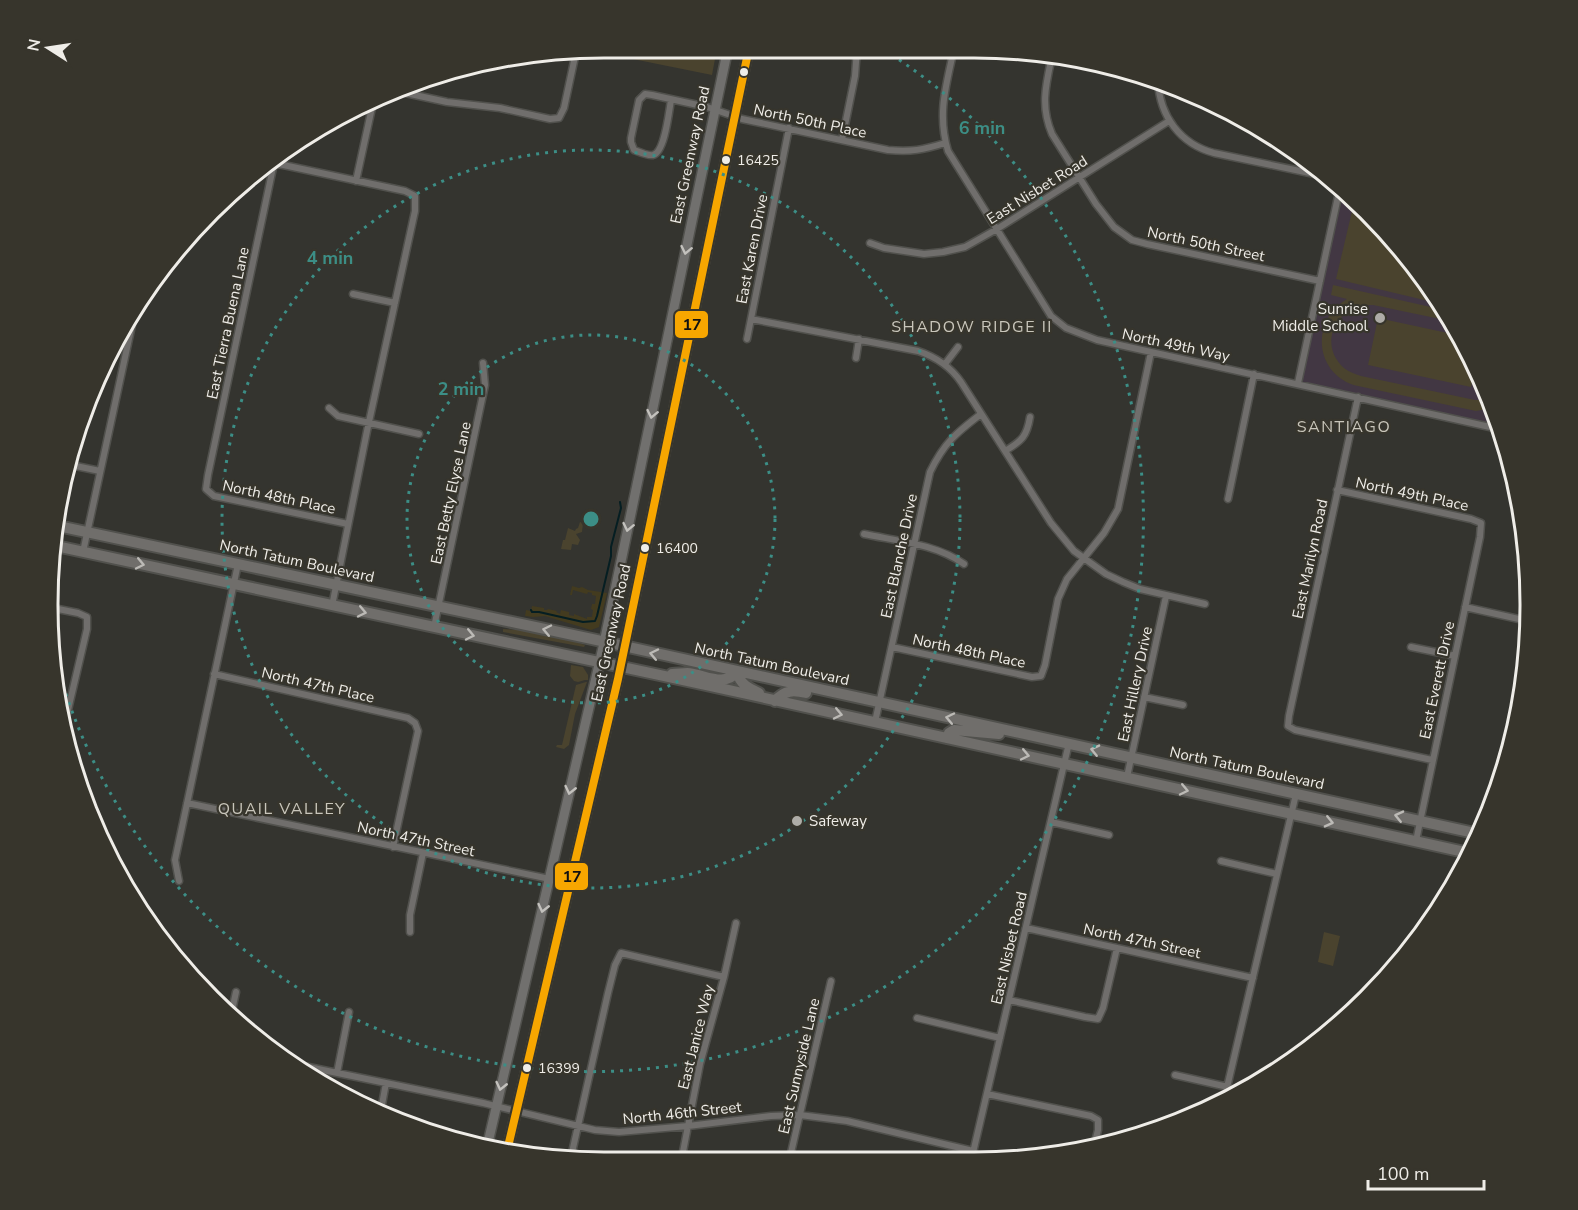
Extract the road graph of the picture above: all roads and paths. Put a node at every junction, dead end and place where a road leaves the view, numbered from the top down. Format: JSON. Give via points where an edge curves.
{"nodes":[{"id":1,"x":726,"y":58,"type":"edge"},
{"id":2,"x":747,"y":58,"type":"edge"},
{"id":3,"x":856,"y":58,"type":"edge"},
{"id":4,"x":952,"y":58,"type":"edge"},
{"id":5,"x":574,"y":60,"type":"edge"},
{"id":6,"x":1051,"y":64,"type":"edge"},
{"id":7,"x":1159,"y":92,"type":"edge"},
{"id":8,"x":412,"y":94,"type":"edge"},
{"id":9,"x":671,"y":100,"type":"junction"},
{"id":10,"x":715,"y":110,"type":"junction"},
{"id":11,"x":371,"y":111,"type":"edge"},
{"id":12,"x":735,"y":116,"type":"junction"},
{"id":13,"x":1169,"y":121,"type":"junction"},
{"id":14,"x":789,"y":128,"type":"junction"},
{"id":15,"x":842,"y":140,"type":"junction"},
{"id":16,"x":945,"y":143,"type":"junction"},
{"id":17,"x":281,"y":165,"type":"edge"},
{"id":18,"x":272,"y":171,"type":"edge"},
{"id":19,"x":1308,"y":172,"type":"edge"},
{"id":20,"x":1080,"y":177,"type":"junction"},
{"id":21,"x":356,"y":181,"type":"junction"},
{"id":22,"x":1338,"y":198,"type":"edge"},
{"id":23,"x":997,"y":229,"type":"junction"},
{"id":24,"x":870,"y":243,"type":"dead end"},
{"id":25,"x":1320,"y":281,"type":"junction"},
{"id":26,"x":353,"y":294,"type":"dead end"},
{"id":27,"x":395,"y":303,"type":"junction"},
{"id":28,"x":751,"y":319,"type":"junction"},
{"id":29,"x":129,"y":337,"type":"edge"},
{"id":30,"x":747,"y":339,"type":"dead end"},
{"id":31,"x":859,"y":339,"type":"junction"},
{"id":32,"x":958,"y":347,"type":"dead end"},
{"id":33,"x":1151,"y":352,"type":"junction"},
{"id":34,"x":856,"y":358,"type":"dead end"},
{"id":35,"x":483,"y":363,"type":"dead end"},
{"id":36,"x":945,"y":364,"type":"junction"},
{"id":37,"x":1254,"y":374,"type":"junction"},
{"id":38,"x":1298,"y":383,"type":"junction"},
{"id":39,"x":1358,"y":397,"type":"junction"},
{"id":40,"x":329,"y":408,"type":"dead end"},
{"id":41,"x":981,"y":414,"type":"junction"},
{"id":42,"x":1030,"y":417,"type":"dead end"},
{"id":43,"x":369,"y":423,"type":"junction"},
{"id":44,"x":1489,"y":427,"type":"edge"},
{"id":45,"x":419,"y":434,"type":"dead end"},
{"id":46,"x":1005,"y":451,"type":"junction"},
{"id":47,"x":76,"y":466,"type":"edge"},
{"id":48,"x":100,"y":471,"type":"junction"},
{"id":49,"x":206,"y":489,"type":"joint"},
{"id":50,"x":1337,"y":490,"type":"junction"},
{"id":51,"x":1228,"y":499,"type":"dead end"},
{"id":52,"x":1481,"y":523,"type":"joint"},
{"id":53,"x":348,"y":524,"type":"junction"},
{"id":54,"x":64,"y":527,"type":"edge"},
{"id":55,"x":86,"y":532,"type":"junction"},
{"id":56,"x":864,"y":534,"type":"dead end"},
{"id":57,"x":914,"y":544,"type":"junction"},
{"id":58,"x":62,"y":547,"type":"edge"},
{"id":59,"x":82,"y":552,"type":"junction"},
{"id":60,"x":1083,"y":558,"type":"junction"},
{"id":61,"x":238,"y":564,"type":"junction"},
{"id":62,"x":964,"y":564,"type":"dead end"},
{"id":63,"x":234,"y":584,"type":"junction"},
{"id":64,"x":336,"y":585,"type":"junction"},
{"id":65,"x":1166,"y":596,"type":"junction"},
{"id":66,"x":1205,"y":604,"type":"dead end"},
{"id":67,"x":332,"y":606,"type":"junction"},
{"id":68,"x":438,"y":607,"type":"junction"},
{"id":69,"x":1465,"y":607,"type":"junction"},
{"id":70,"x":58,"y":609,"type":"edge"},
{"id":71,"x":1519,"y":619,"type":"edge"},
{"id":72,"x":434,"y":627,"type":"junction"},
{"id":73,"x":604,"y":642,"type":"junction"},
{"id":74,"x":892,"y":646,"type":"junction"},
{"id":75,"x":624,"y":647,"type":"junction"},
{"id":76,"x":1412,"y":647,"type":"dead end"},
{"id":77,"x":1455,"y":656,"type":"junction"},
{"id":78,"x":600,"y":662,"type":"junction"},
{"id":79,"x":620,"y":667,"type":"junction"},
{"id":80,"x":737,"y":672,"type":"junction"},
{"id":81,"x":214,"y":674,"type":"junction"},
{"id":82,"x":657,"y":675,"type":"junction"},
{"id":83,"x":1144,"y":697,"type":"junction"},
{"id":84,"x":775,"y":700,"type":"junction"},
{"id":85,"x":880,"y":702,"type":"junction"},
{"id":86,"x":1183,"y":705,"type":"dead end"},
{"id":87,"x":68,"y":707,"type":"edge"},
{"id":88,"x":875,"y":722,"type":"junction"},
{"id":89,"x":1016,"y":732,"type":"junction"},
{"id":90,"x":947,"y":738,"type":"junction"},
{"id":91,"x":1069,"y":743,"type":"junction"},
{"id":92,"x":1131,"y":758,"type":"junction"},
{"id":93,"x":1432,"y":760,"type":"junction"},
{"id":94,"x":1064,"y":764,"type":"junction"},
{"id":95,"x":1127,"y":777,"type":"junction"},
{"id":96,"x":1296,"y":794,"type":"junction"},
{"id":97,"x":187,"y":803,"type":"junction"},
{"id":98,"x":565,"y":810,"type":"junction"},
{"id":99,"x":1291,"y":814,"type":"junction"},
{"id":100,"x":585,"y":815,"type":"junction"},
{"id":101,"x":1420,"y":821,"type":"junction"},
{"id":102,"x":1051,"y":822,"type":"junction"},
{"id":103,"x":1470,"y":832,"type":"edge"},
{"id":104,"x":1108,"y":835,"type":"dead end"},
{"id":105,"x":1416,"y":842,"type":"junction"},
{"id":106,"x":393,"y":847,"type":"junction"},
{"id":107,"x":1461,"y":851,"type":"edge"},
{"id":108,"x":423,"y":853,"type":"junction"},
{"id":109,"x":1221,"y":861,"type":"dead end"},
{"id":110,"x":1277,"y":874,"type":"junction"},
{"id":111,"x":549,"y":879,"type":"junction"},
{"id":112,"x":179,"y":881,"type":"dead end"},
{"id":113,"x":569,"y":883,"type":"junction"},
{"id":114,"x":736,"y":923,"type":"dead end"},
{"id":115,"x":1026,"y":928,"type":"junction"},
{"id":116,"x":410,"y":932,"type":"dead end"},
{"id":117,"x":1117,"y":948,"type":"junction"},
{"id":118,"x":724,"y":977,"type":"junction"},
{"id":119,"x":1253,"y":978,"type":"junction"},
{"id":120,"x":831,"y":981,"type":"dead end"},
{"id":121,"x":236,"y":992,"type":"dead end"},
{"id":122,"x":1009,"y":999,"type":"junction"},
{"id":123,"x":233,"y":1005,"type":"edge"},
{"id":124,"x":349,"y":1012,"type":"dead end"},
{"id":125,"x":917,"y":1018,"type":"dead end"},
{"id":126,"x":1000,"y":1038,"type":"junction"},
{"id":127,"x":318,"y":1070,"type":"edge"},
{"id":128,"x":337,"y":1073,"type":"junction"},
{"id":129,"x":1175,"y":1075,"type":"dead end"},
{"id":130,"x":386,"y":1083,"type":"junction"},
{"id":131,"x":1228,"y":1087,"type":"joint"},
{"id":132,"x":987,"y":1094,"type":"junction"},
{"id":133,"x":382,"y":1104,"type":"edge"},
{"id":134,"x":496,"y":1107,"type":"junction"},
{"id":135,"x":516,"y":1111,"type":"junction"},
{"id":136,"x":800,"y":1115,"type":"junction"},
{"id":137,"x":578,"y":1126,"type":"junction"},
{"id":138,"x":688,"y":1126,"type":"junction"},
{"id":139,"x":1096,"y":1137,"type":"edge"},
{"id":140,"x":489,"y":1139,"type":"edge"},
{"id":141,"x":509,"y":1143,"type":"edge"},
{"id":142,"x":573,"y":1150,"type":"edge"},
{"id":143,"x":683,"y":1152,"type":"edge"},
{"id":144,"x":791,"y":1152,"type":"edge"},
{"id":145,"x":964,"y":1152,"type":"edge"},
{"id":146,"x":972,"y":1152,"type":"edge"}],
"edges":[{"from":1,"to":10,"type":"main road","name":"East Greenway Road"},
{"from":2,"to":12,"type":"main road","name":"East Greenway Road"},
{"from":3,"to":15,"type":"street"},
{"from":4,"to":16,"type":"street","via":[[942,111]]},
{"from":5,"to":8,"type":"street","via":[[559,118]]},
{"from":6,"to":20,"type":"street","via":[[1045,100],[1047,121]]},
{"from":7,"to":13,"type":"street"},
{"from":9,"to":9,"type":"street","name":"North 50th Place","via":[[645,94],[639,100],[631,138],[634,150],[655,155],[661,149]]},
{"from":9,"to":10,"type":"street","name":"North 50th Place"},
{"from":10,"to":12,"type":"street","name":"North 50th Place"},
{"from":10,"to":73,"type":"main road","name":"East Greenway Road","one_way":true},
{"from":11,"to":21,"type":"street"},
{"from":12,"to":14,"type":"street","name":"North 50th Place"},
{"from":12,"to":75,"type":"main road","name":"East Greenway Road"},
{"from":13,"to":19,"type":"street","via":[[1184,138],[1204,150]]},
{"from":13,"to":20,"type":"street","name":"East Nisbet Road"},
{"from":14,"to":15,"type":"street","name":"North 50th Place"},
{"from":14,"to":28,"type":"street","name":"East Karen Drive"},
{"from":15,"to":16,"type":"street","name":"North 50th Place","via":[[909,151]]},
{"from":16,"to":23,"type":"street","name":"North 49th Way"},
{"from":17,"to":21,"type":"street"},
{"from":18,"to":49,"type":"street","name":"East Tierra Buena Lane"},
{"from":20,"to":23,"type":"street","name":"East Nisbet Road"},
{"from":20,"to":25,"type":"street","name":"North 50th Street","via":[[1114,227],[1132,240]]},
{"from":21,"to":27,"type":"street","via":[[415,196]]},
{"from":22,"to":25,"type":"street"},
{"from":23,"to":24,"type":"street","name":"East Nisbet Road","via":[[965,247],[943,252],[924,254]]},
{"from":23,"to":33,"type":"street","name":"North 49th Way","via":[[1051,316],[1066,328],[1097,340]]},
{"from":25,"to":38,"type":"street"},
{"from":26,"to":27,"type":"street"},
{"from":27,"to":43,"type":"street"},
{"from":28,"to":30,"type":"street","name":"East Karen Drive"},
{"from":28,"to":31,"type":"street"},
{"from":29,"to":48,"type":"street"},
{"from":31,"to":34,"type":"street"},
{"from":31,"to":36,"type":"street","via":[[927,354]]},
{"from":32,"to":36,"type":"street"},
{"from":33,"to":37,"type":"street","name":"North 49th Way"},
{"from":33,"to":60,"type":"street","via":[[1118,509]]},
{"from":35,"to":68,"type":"street","name":"East Betty Elyse Lane","via":[[485,385]]},
{"from":36,"to":41,"type":"street","via":[[962,382]]},
{"from":37,"to":38,"type":"street","name":"North 49th Way"},
{"from":37,"to":51,"type":"street"},
{"from":38,"to":39,"type":"street","name":"North 49th Way"},
{"from":39,"to":44,"type":"street","name":"North 49th Way"},
{"from":39,"to":50,"type":"street","name":"East Marilyn Road"},
{"from":40,"to":43,"type":"street","via":[[338,416]]},
{"from":41,"to":46,"type":"street"},
{"from":41,"to":57,"type":"street","name":"East Blanche Drive","via":[[957,432],[936,460]]},
{"from":42,"to":46,"type":"street","via":[[1024,438]]},
{"from":43,"to":45,"type":"street"},
{"from":43,"to":53,"type":"street"},
{"from":46,"to":60,"type":"street","via":[[1051,523]]},
{"from":47,"to":48,"type":"street"},
{"from":48,"to":55,"type":"street"},
{"from":49,"to":53,"type":"street","name":"North 48th Place","via":[[214,496]]},
{"from":50,"to":52,"type":"street","name":"North 49th Place"},
{"from":50,"to":93,"type":"street","name":"East Marilyn Road","via":[[1288,726]]},
{"from":52,"to":69,"type":"street","name":"East Everett Drive"},
{"from":53,"to":64,"type":"street"},
{"from":54,"to":55,"type":"main road","name":"North Tatum Boulevard"},
{"from":55,"to":59,"type":"street"},
{"from":55,"to":61,"type":"main road","name":"North Tatum Boulevard"},
{"from":56,"to":57,"type":"street"},
{"from":57,"to":62,"type":"street","via":[[954,556]]},
{"from":57,"to":74,"type":"street","name":"East Blanche Drive"},
{"from":58,"to":59,"type":"main road"},
{"from":59,"to":63,"type":"main road","one_way":true},
{"from":60,"to":65,"type":"street","via":[[1123,582]]},
{"from":60,"to":74,"type":"street","name":"North 48th Place","via":[[1067,579],[1058,600],[1041,676]]},
{"from":61,"to":63,"type":"street"},
{"from":61,"to":64,"type":"main road","name":"North Tatum Boulevard"},
{"from":63,"to":67,"type":"main road"},
{"from":63,"to":81,"type":"street"},
{"from":64,"to":67,"type":"street"},
{"from":64,"to":68,"type":"main road","name":"North Tatum Boulevard"},
{"from":65,"to":66,"type":"street"},
{"from":65,"to":83,"type":"street","name":"East Hillery Drive"},
{"from":67,"to":72,"type":"main road","one_way":true},
{"from":68,"to":72,"type":"street","name":"East Betty Elyse Lane"},
{"from":73,"to":68,"type":"main road","name":"North Tatum Boulevard","one_way":true},
{"from":69,"to":71,"type":"street"},
{"from":69,"to":77,"type":"street","name":"East Everett Drive"},
{"from":70,"to":87,"type":"street","via":[[87,617]]},
{"from":72,"to":78,"type":"main road","one_way":true},
{"from":73,"to":75,"type":"main road","name":"North Tatum Boulevard"},
{"from":73,"to":78,"type":"main road","name":"East Greenway Road"},
{"from":74,"to":85,"type":"street","name":"East Blanche Drive"},
{"from":75,"to":79,"type":"main road","name":"East Greenway Road"},
{"from":80,"to":75,"type":"main road","name":"North Tatum Boulevard","one_way":true},
{"from":76,"to":77,"type":"street"},
{"from":77,"to":93,"type":"street","name":"East Everett Drive"},
{"from":78,"to":79,"type":"main road"},
{"from":78,"to":98,"type":"main road","name":"East Greenway Road","one_way":true},
{"from":79,"to":82,"type":"main road"},
{"from":79,"to":100,"type":"main road","name":"East Greenway Road"},
{"from":80,"to":82,"type":"main road","via":[[725,680],[687,673]]},
{"from":80,"to":84,"type":"main road","via":[[771,688]]},
{"from":80,"to":85,"type":"main road","name":"North Tatum Boulevard"},
{"from":81,"to":97,"type":"street"},
{"from":81,"to":106,"type":"street","name":"North 47th Place","via":[[408,718],[415,723],[418,731]]},
{"from":82,"to":84,"type":"main road"},
{"from":83,"to":86,"type":"street"},
{"from":83,"to":92,"type":"street","name":"East Hillery Drive"},
{"from":84,"to":85,"type":"main road","via":[[792,691],[860,705]]},
{"from":84,"to":88,"type":"main road","one_way":true},
{"from":85,"to":88,"type":"street","name":"East Blanche Drive"},
{"from":89,"to":85,"type":"main road","name":"North Tatum Boulevard","one_way":true},
{"from":88,"to":90,"type":"main road"},
{"from":89,"to":90,"type":"main road","via":[[954,730]]},
{"from":89,"to":91,"type":"main road","name":"North Tatum Boulevard"},
{"from":90,"to":94,"type":"main road","one_way":true},
{"from":92,"to":91,"type":"main road","name":"North Tatum Boulevard","one_way":true},
{"from":91,"to":94,"type":"street","name":"East Nisbet Road"},
{"from":92,"to":95,"type":"street","name":"East Hillery Drive"},
{"from":92,"to":96,"type":"main road","name":"North Tatum Boulevard"},
{"from":93,"to":101,"type":"street","name":"East Everett Drive"},
{"from":94,"to":95,"type":"main road"},
{"from":94,"to":102,"type":"street","name":"East Nisbet Road"},
{"from":95,"to":99,"type":"main road","one_way":true},
{"from":96,"to":99,"type":"street"},
{"from":101,"to":96,"type":"main road","name":"North Tatum Boulevard","one_way":true},
{"from":97,"to":106,"type":"street","name":"North 47th Street"},
{"from":97,"to":112,"type":"street","via":[[175,860]]},
{"from":98,"to":100,"type":"main road"},
{"from":98,"to":111,"type":"main road","name":"East Greenway Road"},
{"from":99,"to":105,"type":"main road","one_way":true},
{"from":99,"to":110,"type":"street"},
{"from":100,"to":113,"type":"main road","name":"East Greenway Road"},
{"from":101,"to":103,"type":"main road","name":"North Tatum Boulevard"},
{"from":101,"to":105,"type":"street","name":"East Everett Drive"},
{"from":102,"to":104,"type":"street"},
{"from":102,"to":115,"type":"street","name":"East Nisbet Road"},
{"from":105,"to":107,"type":"main road"},
{"from":106,"to":108,"type":"street","name":"North 47th Street"},
{"from":108,"to":111,"type":"street","name":"North 47th Street"},
{"from":108,"to":116,"type":"street"},
{"from":109,"to":110,"type":"street"},
{"from":110,"to":119,"type":"street"},
{"from":111,"to":113,"type":"street","name":"North 47th Street"},
{"from":111,"to":134,"type":"main road","name":"East Greenway Road","one_way":true},
{"from":113,"to":135,"type":"main road","name":"East Greenway Road"},
{"from":114,"to":118,"type":"street","name":"East Janice Way"},
{"from":115,"to":117,"type":"street","name":"North 47th Street"},
{"from":115,"to":122,"type":"street","name":"East Nisbet Road"},
{"from":117,"to":119,"type":"street","name":"North 47th Street"},
{"from":117,"to":122,"type":"street","via":[[1098,1019]]},
{"from":118,"to":137,"type":"street","via":[[621,953]]},
{"from":118,"to":138,"type":"street","name":"East Janice Way"},
{"from":119,"to":131,"type":"street"},
{"from":120,"to":136,"type":"street","name":"East Sunnyside Lane"},
{"from":121,"to":123,"type":"street"},
{"from":122,"to":126,"type":"street","name":"East Nisbet Road"},
{"from":124,"to":128,"type":"street"},
{"from":125,"to":126,"type":"street"},
{"from":126,"to":132,"type":"street","name":"East Nisbet Road"},
{"from":127,"to":128,"type":"street","name":"North 46th Street"},
{"from":128,"to":130,"type":"street","name":"North 46th Street"},
{"from":129,"to":131,"type":"street"},
{"from":130,"to":133,"type":"street"},
{"from":130,"to":134,"type":"street","name":"North 46th Street"},
{"from":132,"to":139,"type":"street","via":[[1091,1116],[1098,1120]]},
{"from":132,"to":146,"type":"street","name":"East Nisbet Road"},
{"from":134,"to":135,"type":"street","name":"North 46th Street"},
{"from":134,"to":140,"type":"main road","name":"East Greenway Road"},
{"from":135,"to":137,"type":"street","name":"North 46th Street"},
{"from":135,"to":141,"type":"main road","name":"East Greenway Road"},
{"from":136,"to":138,"type":"street","name":"North 46th Street"},
{"from":136,"to":144,"type":"street","name":"East Sunnyside Lane"},
{"from":136,"to":145,"type":"street","name":"North 46th Street","via":[[847,1121]]},
{"from":137,"to":138,"type":"street","name":"North 46th Street","via":[[619,1132]]},
{"from":137,"to":142,"type":"street"},
{"from":138,"to":143,"type":"street","name":"East Janice Way"}]}
